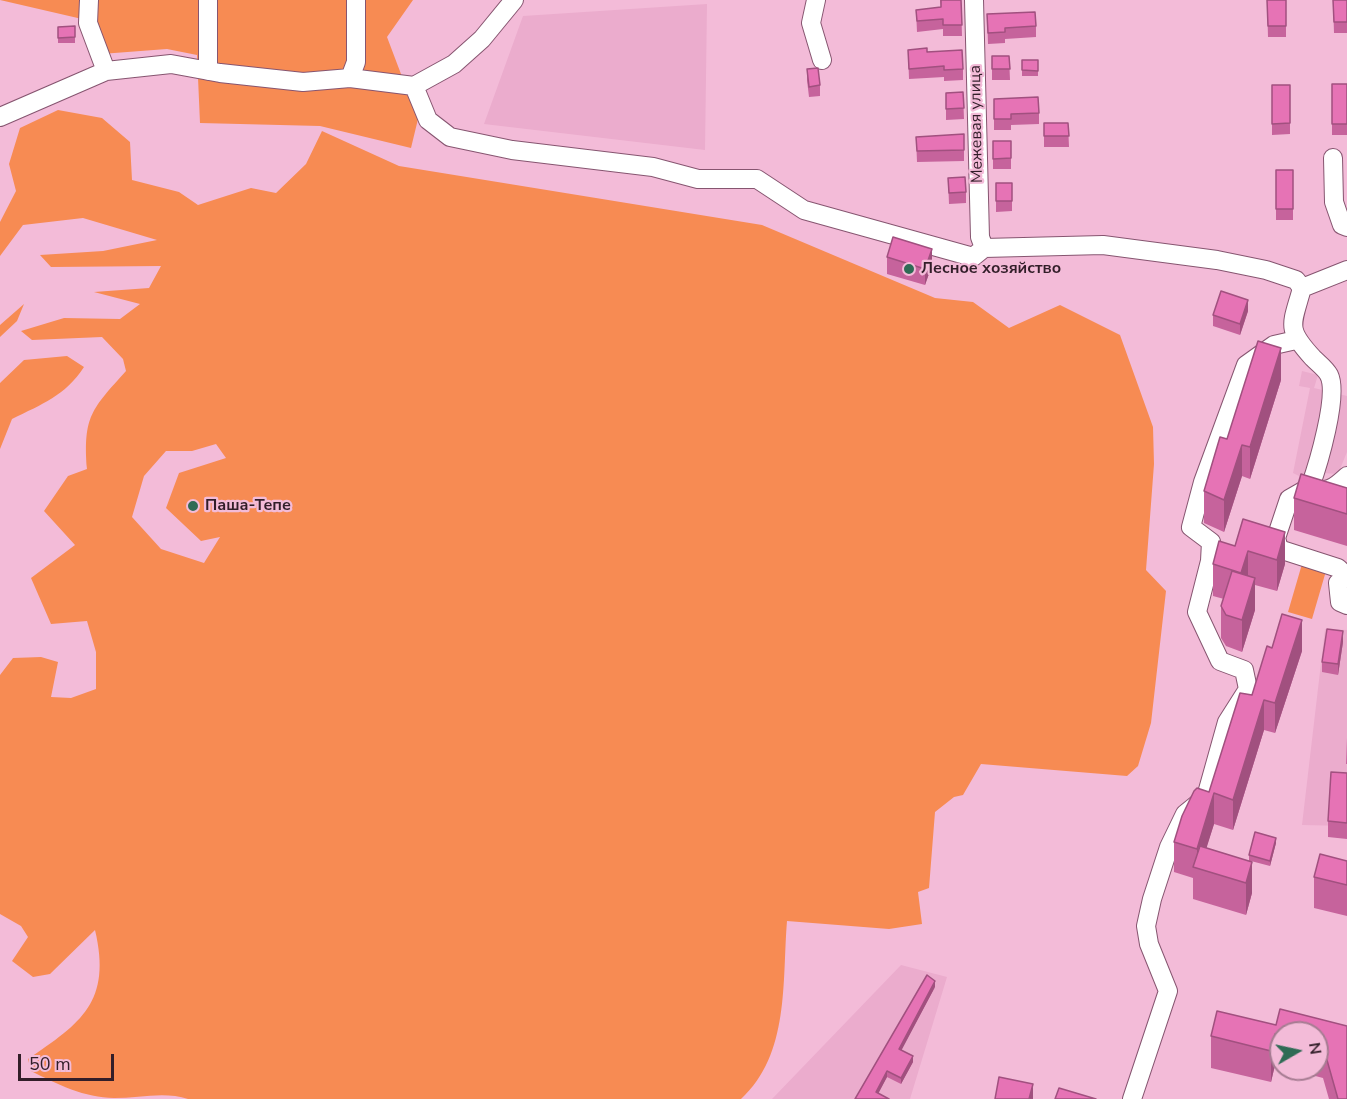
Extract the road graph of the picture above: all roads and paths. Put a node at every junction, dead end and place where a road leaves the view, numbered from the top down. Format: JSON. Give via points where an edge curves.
{"nodes":[{"id":1,"x":89,"y":0,"type":"edge"},
{"id":2,"x":208,"y":0,"type":"edge"},
{"id":3,"x":356,"y":0,"type":"edge"},
{"id":4,"x":514,"y":0,"type":"edge"},
{"id":5,"x":816,"y":0,"type":"edge"},
{"id":6,"x":974,"y":0,"type":"edge"},
{"id":7,"x":822,"y":60,"type":"dead end"},
{"id":8,"x":106,"y":71,"type":"junction"},
{"id":9,"x":208,"y":71,"type":"junction"},
{"id":10,"x":351,"y":78,"type":"junction"},
{"id":11,"x":414,"y":86,"type":"junction"},
{"id":12,"x":0,"y":117,"type":"edge"},
{"id":13,"x":1333,"y":158,"type":"dead end"},
{"id":14,"x":1347,"y":227,"type":"edge"},
{"id":15,"x":984,"y":248,"type":"junction"},
{"id":16,"x":1347,"y":270,"type":"edge"},
{"id":17,"x":1302,"y":288,"type":"junction"},
{"id":18,"x":1296,"y":340,"type":"junction"},
{"id":19,"x":1347,"y":476,"type":"edge"},
{"id":20,"x":1310,"y":487,"type":"junction"},
{"id":21,"x":1347,"y":577,"type":"edge"},
{"id":22,"x":1347,"y":605,"type":"edge"},
{"id":23,"x":1132,"y":1099,"type":"edge"}],
"edges":[{"from":1,"to":8,"type":"street","via":[[88,23]]},
{"from":2,"to":9,"type":"street"},
{"from":3,"to":10,"type":"street","via":[[356,62]]},
{"from":4,"to":11,"type":"street","via":[[483,39],[454,64]]},
{"from":5,"to":7,"type":"street","via":[[811,23]]},
{"from":6,"to":15,"type":"street","name":"Межевая улица","via":[[980,237]]},
{"from":8,"to":9,"type":"street","via":[[171,63]]},
{"from":8,"to":12,"type":"street"},
{"from":9,"to":10,"type":"street","via":[[303,82]]},
{"from":10,"to":11,"type":"street"},
{"from":11,"to":15,"type":"street","via":[[428,120],[450,137],[512,150],[653,167],[698,179],[757,179],[804,210],[842,222],[974,257]]},
{"from":13,"to":14,"type":"street","via":[[1334,202],[1337,216]]},
{"from":15,"to":17,"type":"street","via":[[1103,245],[1266,270],[1296,280]]},
{"from":16,"to":17,"type":"street"},
{"from":17,"to":18,"type":"street","via":[[1292,328]]},
{"from":18,"to":20,"type":"street","via":[[1329,374],[1332,387],[1322,454]]},
{"from":18,"to":23,"type":"street","via":[[1274,345],[1246,365],[1203,482],[1191,527],[1211,542],[1197,612],[1220,661],[1244,670],[1248,689],[1227,722],[1206,797],[1185,814],[1152,899],[1146,926],[1149,944],[1168,991]]},
{"from":19,"to":20,"type":"street","via":[[1331,490],[1321,492]]},
{"from":20,"to":21,"type":"street","via":[[1289,499],[1276,538],[1279,549],[1338,568]]},
{"from":21,"to":22,"type":"street","via":[[1338,583],[1338,594],[1340,602]]}]}
